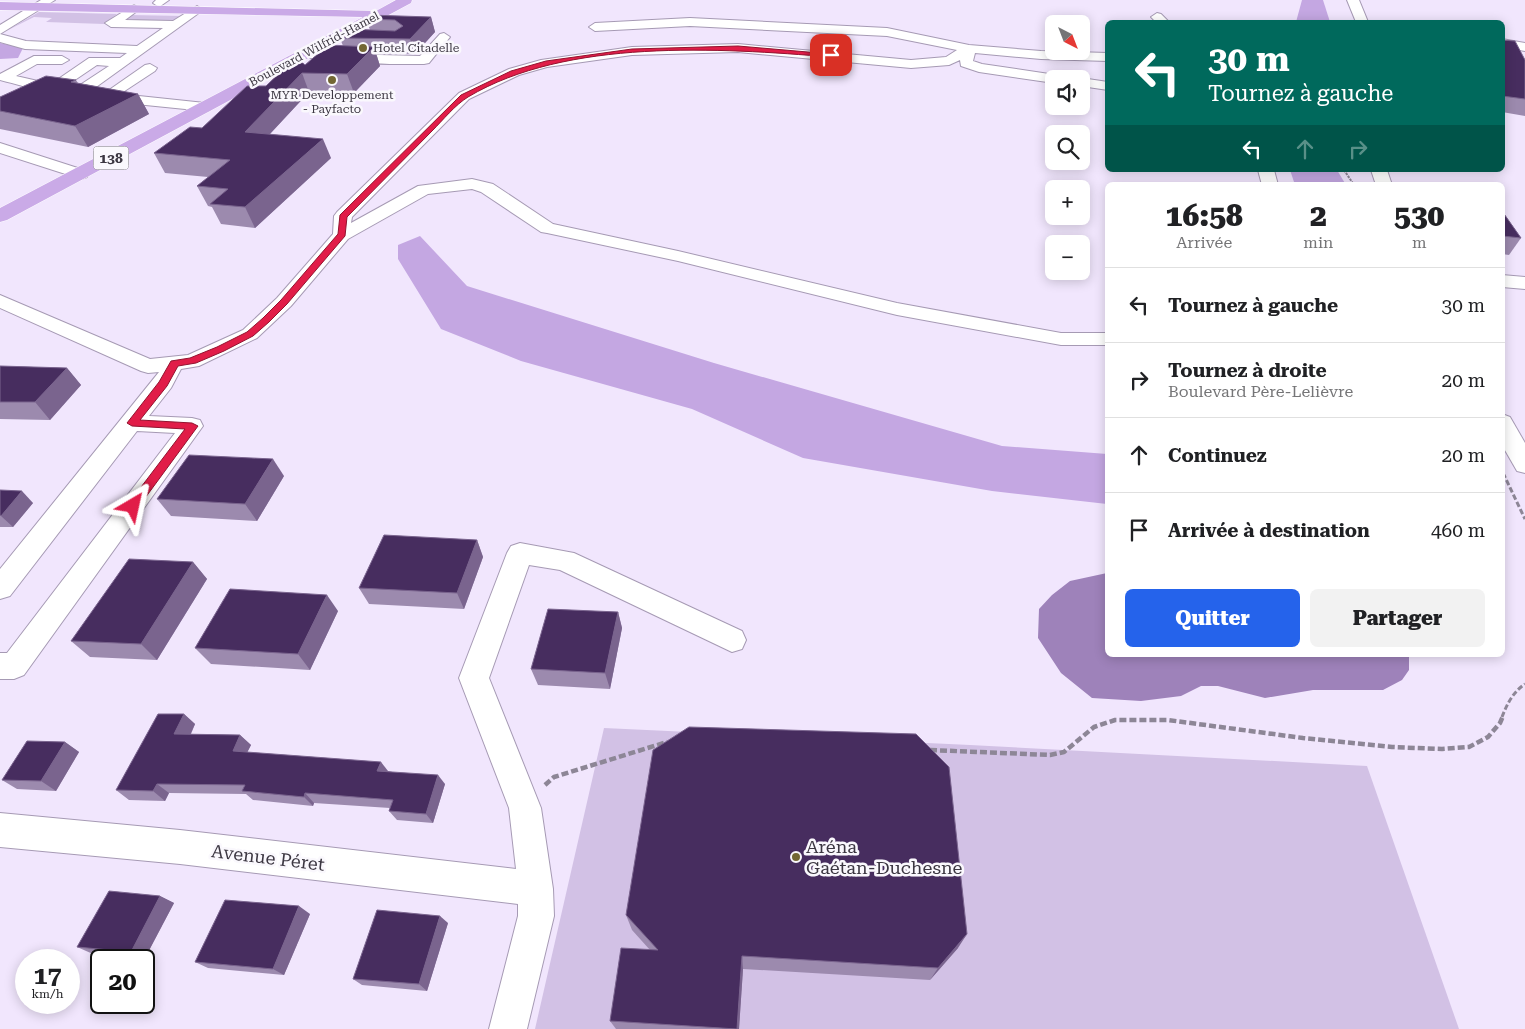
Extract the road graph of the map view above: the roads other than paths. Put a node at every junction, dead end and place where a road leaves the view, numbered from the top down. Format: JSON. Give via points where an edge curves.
{"nodes":[{"id":1,"x":68,"y":0,"type":"edge"},
{"id":2,"x":406,"y":0,"type":"edge"},
{"id":3,"x":1353,"y":0,"type":"edge"},
{"id":4,"x":161,"y":1,"type":"edge"},
{"id":5,"x":0,"y":6,"type":"edge"},
{"id":6,"x":44,"y":9,"type":"edge"},
{"id":7,"x":134,"y":9,"type":"junction"},
{"id":8,"x":376,"y":9,"type":"edge"},
{"id":9,"x":197,"y":10,"type":"junction"},
{"id":10,"x":298,"y":13,"type":"junction"},
{"id":11,"x":1361,"y":20,"type":"edge"},
{"id":12,"x":176,"y":25,"type":"junction"},
{"id":13,"x":595,"y":28,"type":"dead end"},
{"id":14,"x":3,"y":30,"type":"edge"},
{"id":15,"x":338,"y":31,"type":"junction"},
{"id":16,"x":444,"y":37,"type":"dead end"},
{"id":17,"x":361,"y":38,"type":"edge"},
{"id":18,"x":1505,"y":44,"type":"edge"},
{"id":19,"x":1525,"y":47,"type":"edge"},
{"id":20,"x":969,"y":49,"type":"junction"},
{"id":21,"x":140,"y":50,"type":"junction"},
{"id":22,"x":306,"y":53,"type":"junction"},
{"id":23,"x":1105,"y":56,"type":"edge"},
{"id":24,"x":65,"y":60,"type":"junction"},
{"id":25,"x":94,"y":61,"type":"junction"},
{"id":26,"x":123,"y":62,"type":"junction"},
{"id":27,"x":150,"y":68,"type":"dead end"},
{"id":28,"x":1045,"y":77,"type":"edge"},
{"id":29,"x":1090,"y":83,"type":"edge"},
{"id":30,"x":28,"y":84,"type":"junction"},
{"id":31,"x":1105,"y":86,"type":"edge"},
{"id":32,"x":53,"y":89,"type":"junction"},
{"id":33,"x":80,"y":92,"type":"junction"},
{"id":34,"x":106,"y":97,"type":"junction"},
{"id":35,"x":222,"y":98,"type":"junction"},
{"id":36,"x":31,"y":101,"type":"edge"},
{"id":37,"x":205,"y":107,"type":"junction"},
{"id":38,"x":0,"y":148,"type":"edge"},
{"id":39,"x":81,"y":174,"type":"junction"},
{"id":40,"x":0,"y":216,"type":"edge"},
{"id":41,"x":342,"y":235,"type":"junction"},
{"id":42,"x":1505,"y":282,"type":"edge"},
{"id":43,"x":1525,"y":283,"type":"edge"},
{"id":44,"x":0,"y":301,"type":"edge"},
{"id":45,"x":1105,"y":339,"type":"edge"},
{"id":46,"x":169,"y":373,"type":"junction"},
{"id":47,"x":132,"y":423,"type":"junction"},
{"id":48,"x":1505,"y":428,"type":"edge"},
{"id":49,"x":1525,"y":465,"type":"edge"},
{"id":50,"x":5,"y":574,"type":"edge"},
{"id":51,"x":732,"y":640,"type":"dead end"},
{"id":52,"x":0,"y":666,"type":"edge"},
{"id":53,"x":0,"y":830,"type":"edge"},
{"id":54,"x":536,"y":889,"type":"junction"},
{"id":55,"x":508,"y":1029,"type":"edge"}],
"edges":[{"from":1,"to":4,"type":"main road"},
{"from":2,"to":8,"type":"main road","name":"Boulevard Wilfrid-Hamel","number":"138"},
{"from":3,"to":11,"type":"street"},
{"from":4,"to":8,"type":"main road"},
{"from":5,"to":6,"type":"main road"},
{"from":6,"to":7,"type":"main road"},
{"from":6,"to":14,"type":"street"},
{"from":6,"to":14,"type":"street"},
{"from":7,"to":9,"type":"main road"},
{"from":7,"to":12,"type":"street","via":[[111,23]]},
{"from":8,"to":10,"type":"main road"},
{"from":8,"to":15,"type":"main road","name":"Boulevard Wilfrid-Hamel","number":"138"},
{"from":9,"to":10,"type":"main road"},
{"from":9,"to":12,"type":"street"},
{"from":10,"to":15,"type":"main road","via":[[337,19]]},
{"from":12,"to":21,"type":"street"},
{"from":13,"to":20,"type":"street","via":[[690,22],[877,31]]},
{"from":14,"to":21,"type":"street","via":[[25,45]]},
{"from":15,"to":17,"type":"street"},
{"from":15,"to":22,"type":"main road","name":"Boulevard Wilfrid-Hamel","number":"138"},
{"from":15,"to":35,"type":"main road","name":"Boulevard Wilfrid-Hamel","number":"138","via":[[283,58]]},
{"from":16,"to":22,"type":"street","via":[[424,60],[338,58]]},
{"from":18,"to":19,"type":"street"},
{"from":20,"to":23,"type":"street"},
{"from":20,"to":28,"type":"street","via":[[966,63],[979,68]]},
{"from":20,"to":41,"type":"street","via":[[949,61],[911,64],[738,48],[632,51],[546,63],[514,72],[464,96],[343,216]]},
{"from":21,"to":26,"type":"street"},
{"from":22,"to":35,"type":"main road","name":"Boulevard Wilfrid-Hamel","number":"138"},
{"from":24,"to":25,"type":"street"},
{"from":24,"to":30,"type":"street"},
{"from":24,"to":30,"type":"street","via":[[34,60],[4,77]]},
{"from":25,"to":26,"type":"street"},
{"from":25,"to":32,"type":"street"},
{"from":26,"to":33,"type":"street"},
{"from":27,"to":34,"type":"street"},
{"from":29,"to":31,"type":"street"},
{"from":30,"to":32,"type":"street"},
{"from":32,"to":33,"type":"street"},
{"from":32,"to":36,"type":"street"},
{"from":33,"to":34,"type":"street"},
{"from":34,"to":37,"type":"street"},
{"from":35,"to":37,"type":"main road","name":"Boulevard Wilfrid-Hamel","number":"138"},
{"from":37,"to":39,"type":"main road","name":"Boulevard Wilfrid-Hamel","number":"138"},
{"from":38,"to":39,"type":"street"},
{"from":39,"to":40,"type":"main road","name":"Boulevard Wilfrid-Hamel","number":"138"},
{"from":41,"to":45,"type":"street","via":[[424,190],[472,184],[487,188],[546,228],[678,256],[897,310],[1061,339]]},
{"from":41,"to":46,"type":"street","via":[[284,302],[250,334]]},
{"from":42,"to":43,"type":"street"},
{"from":44,"to":46,"type":"street"},
{"from":46,"to":47,"type":"street"},
{"from":47,"to":50,"type":"street"},
{"from":47,"to":52,"type":"street","via":[[192,426],[14,666]]},
{"from":48,"to":49,"type":"street"},
{"from":51,"to":54,"type":"street","via":[[565,560],[520,553],[474,678],[534,798]]},
{"from":53,"to":54,"type":"street","name":"Avenue Péret","via":[[180,847]]},
{"from":54,"to":55,"type":"street","via":[[536,916]]}]}
